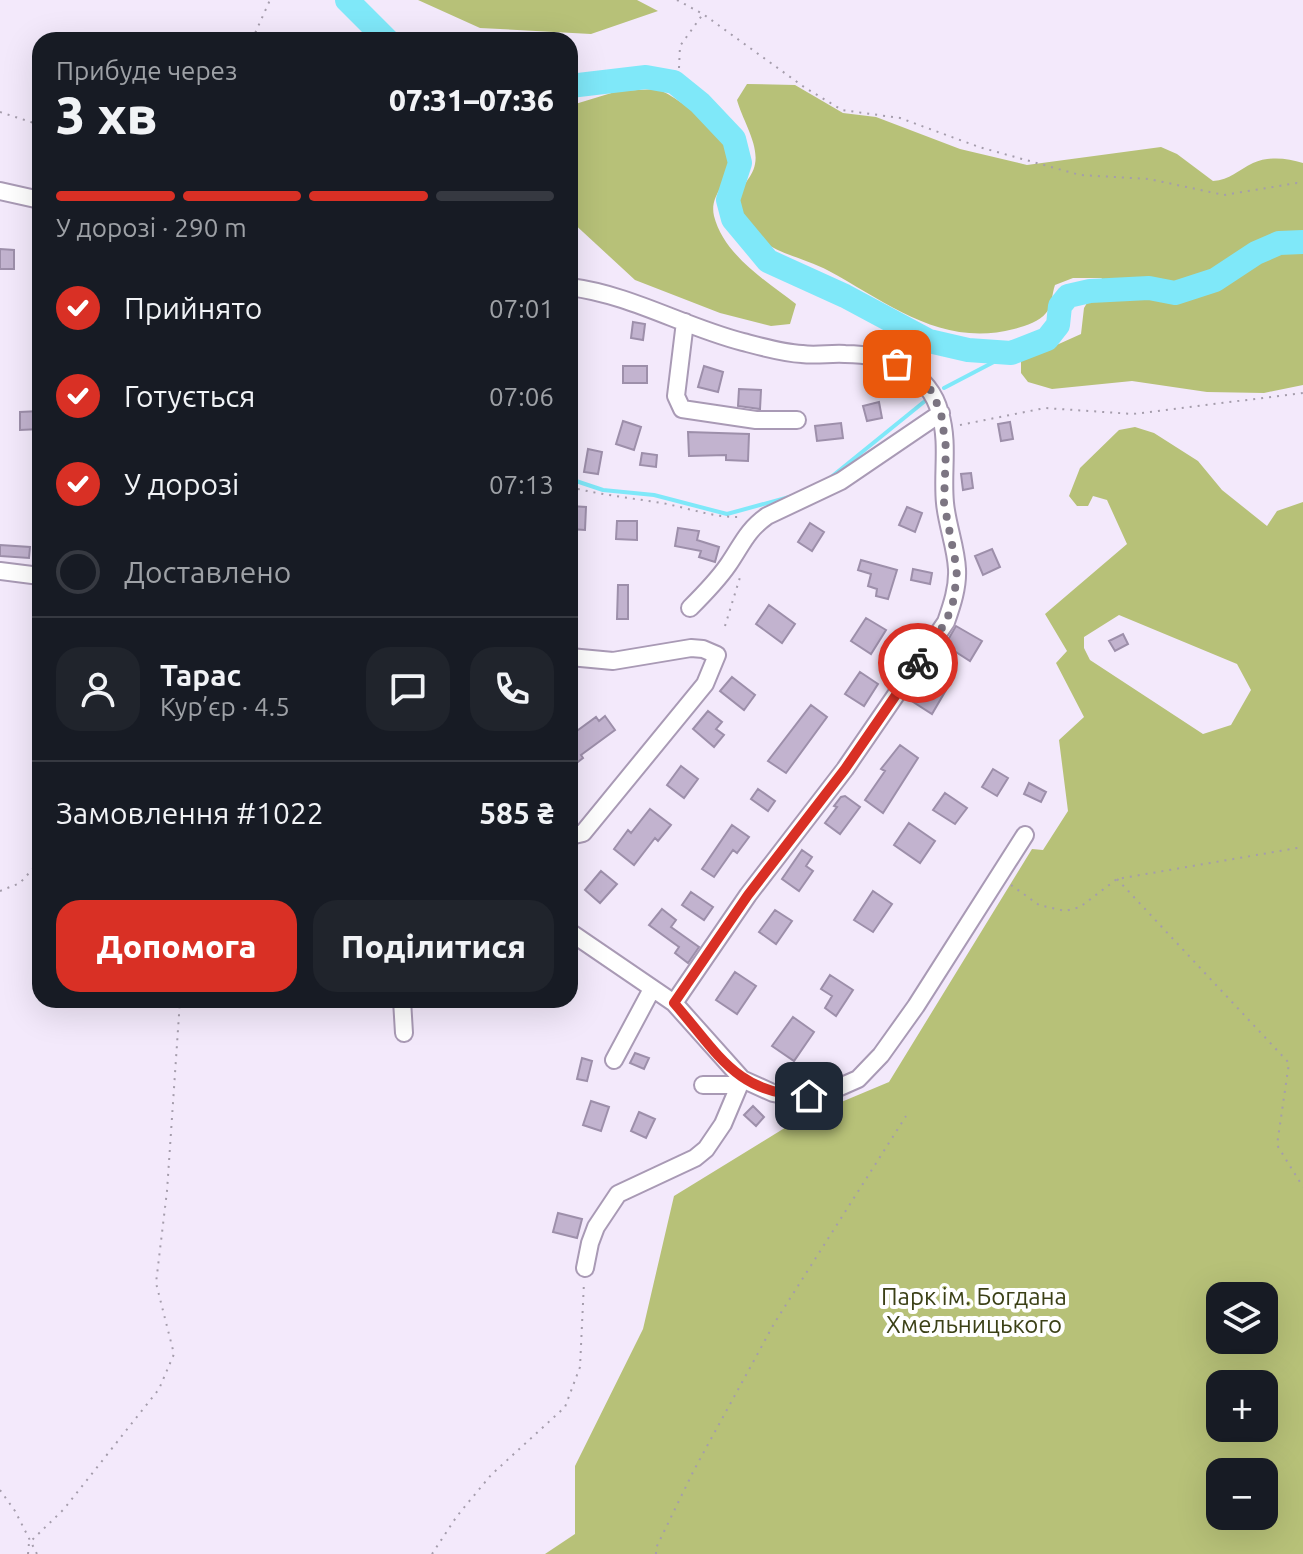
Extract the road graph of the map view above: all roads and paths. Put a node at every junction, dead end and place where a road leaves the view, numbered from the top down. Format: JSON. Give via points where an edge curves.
{"nodes":[{"id":1,"x":270,"y":0,"type":"edge"},
{"id":2,"x":677,"y":0,"type":"edge"},
{"id":3,"x":703,"y":14,"type":"junction"},
{"id":4,"x":256,"y":32,"type":"edge"},
{"id":5,"x":679,"y":68,"type":"dead end"},
{"id":6,"x":0,"y":112,"type":"edge"},
{"id":7,"x":32,"y":122,"type":"edge"},
{"id":8,"x":1303,"y":179,"type":"edge"},
{"id":9,"x":1297,"y":183,"type":"junction"},
{"id":10,"x":1303,"y":184,"type":"edge"},
{"id":11,"x":0,"y":191,"type":"edge"},
{"id":12,"x":32,"y":198,"type":"edge"},
{"id":13,"x":578,"y":288,"type":"edge"},
{"id":14,"x":685,"y":322,"type":"junction"},
{"id":15,"x":1303,"y":393,"type":"edge"},
{"id":16,"x":797,"y":420,"type":"dead end"},
{"id":17,"x":942,"y":420,"type":"junction"},
{"id":18,"x":578,"y":489,"type":"edge"},
{"id":19,"x":767,"y":516,"type":"junction"},
{"id":20,"x":744,"y":567,"type":"dead end"},
{"id":21,"x":0,"y":571,"type":"edge"},
{"id":22,"x":32,"y":575,"type":"edge"},
{"id":23,"x":690,"y":608,"type":"dead end"},
{"id":24,"x":725,"y":626,"type":"dead end"},
{"id":25,"x":578,"y":658,"type":"edge"},
{"id":26,"x":578,"y":834,"type":"edge"},
{"id":27,"x":1025,"y":835,"type":"dead end"},
{"id":28,"x":1303,"y":847,"type":"edge"},
{"id":29,"x":32,"y":870,"type":"edge"},
{"id":30,"x":998,"y":876,"type":"junction"},
{"id":31,"x":1117,"y":879,"type":"junction"},
{"id":32,"x":0,"y":891,"type":"edge"},
{"id":33,"x":578,"y":940,"type":"edge"},
{"id":34,"x":652,"y":989,"type":"junction"},
{"id":35,"x":674,"y":1003,"type":"junction"},
{"id":36,"x":179,"y":1008,"type":"edge"},
{"id":37,"x":402,"y":1008,"type":"edge"},
{"id":38,"x":404,"y":1033,"type":"dead end"},
{"id":39,"x":614,"y":1060,"type":"dead end"},
{"id":40,"x":741,"y":1082,"type":"junction"},
{"id":41,"x":703,"y":1085,"type":"dead end"},
{"id":42,"x":906,"y":1116,"type":"dead end"},
{"id":43,"x":1303,"y":1187,"type":"edge"},
{"id":44,"x":585,"y":1268,"type":"joint"},
{"id":45,"x":0,"y":1490,"type":"edge"},
{"id":46,"x":29,"y":1543,"type":"junction"},
{"id":47,"x":28,"y":1554,"type":"edge"},
{"id":48,"x":37,"y":1554,"type":"edge"},
{"id":49,"x":432,"y":1554,"type":"edge"},
{"id":50,"x":656,"y":1554,"type":"edge"}],
"edges":[{"from":1,"to":4,"type":"path"},
{"from":2,"to":3,"type":"path"},
{"from":3,"to":5,"type":"path","via":[[680,46]]},
{"from":3,"to":9,"type":"path","via":[[842,110],[900,118],[1080,175],[1149,179],[1224,195]]},
{"from":6,"to":7,"type":"path"},
{"from":8,"to":9,"type":"path"},
{"from":9,"to":10,"type":"path"},
{"from":11,"to":12,"type":"street"},
{"from":13,"to":14,"type":"street"},
{"from":14,"to":16,"type":"street","via":[[676,396],[682,409]]},
{"from":14,"to":17,"type":"street","via":[[804,355],[848,354],[897,364],[921,378]]},
{"from":15,"to":17,"type":"path","via":[[1133,414],[1045,408]]},
{"from":17,"to":19,"type":"street","via":[[841,481]]},
{"from":17,"to":35,"type":"street","via":[[944,503],[957,570],[946,622]]},
{"from":18,"to":19,"type":"path","via":[[725,518]]},
{"from":19,"to":23,"type":"street","via":[[746,534],[712,586]]},
{"from":20,"to":24,"type":"path"},
{"from":21,"to":22,"type":"street"},
{"from":25,"to":26,"type":"street","via":[[613,661],[691,648],[717,655],[705,684]]},
{"from":27,"to":30,"type":"street"},
{"from":28,"to":31,"type":"path"},
{"from":29,"to":32,"type":"path","via":[[20,883]]},
{"from":30,"to":31,"type":"path","via":[[1039,905],[1065,911],[1080,907]]},
{"from":30,"to":40,"type":"street","via":[[916,1006],[858,1079],[809,1096],[773,1093]]},
{"from":31,"to":43,"type":"path","via":[[1289,1063],[1277,1145]]},
{"from":33,"to":34,"type":"street"},
{"from":34,"to":35,"type":"street"},
{"from":34,"to":39,"type":"street"},
{"from":35,"to":40,"type":"street"},
{"from":36,"to":46,"type":"path","via":[[156,1283],[174,1354],[159,1389],[64,1509]]},
{"from":37,"to":38,"type":"street"},
{"from":40,"to":41,"type":"street"},
{"from":40,"to":44,"type":"street","via":[[706,1149],[618,1194],[596,1227]]},
{"from":42,"to":50,"type":"path","via":[[775,1322],[694,1470]]},
{"from":44,"to":49,"type":"path","via":[[580,1367],[565,1407],[491,1475]]},
{"from":45,"to":46,"type":"path"},
{"from":46,"to":47,"type":"path"},
{"from":46,"to":48,"type":"path"}]}
